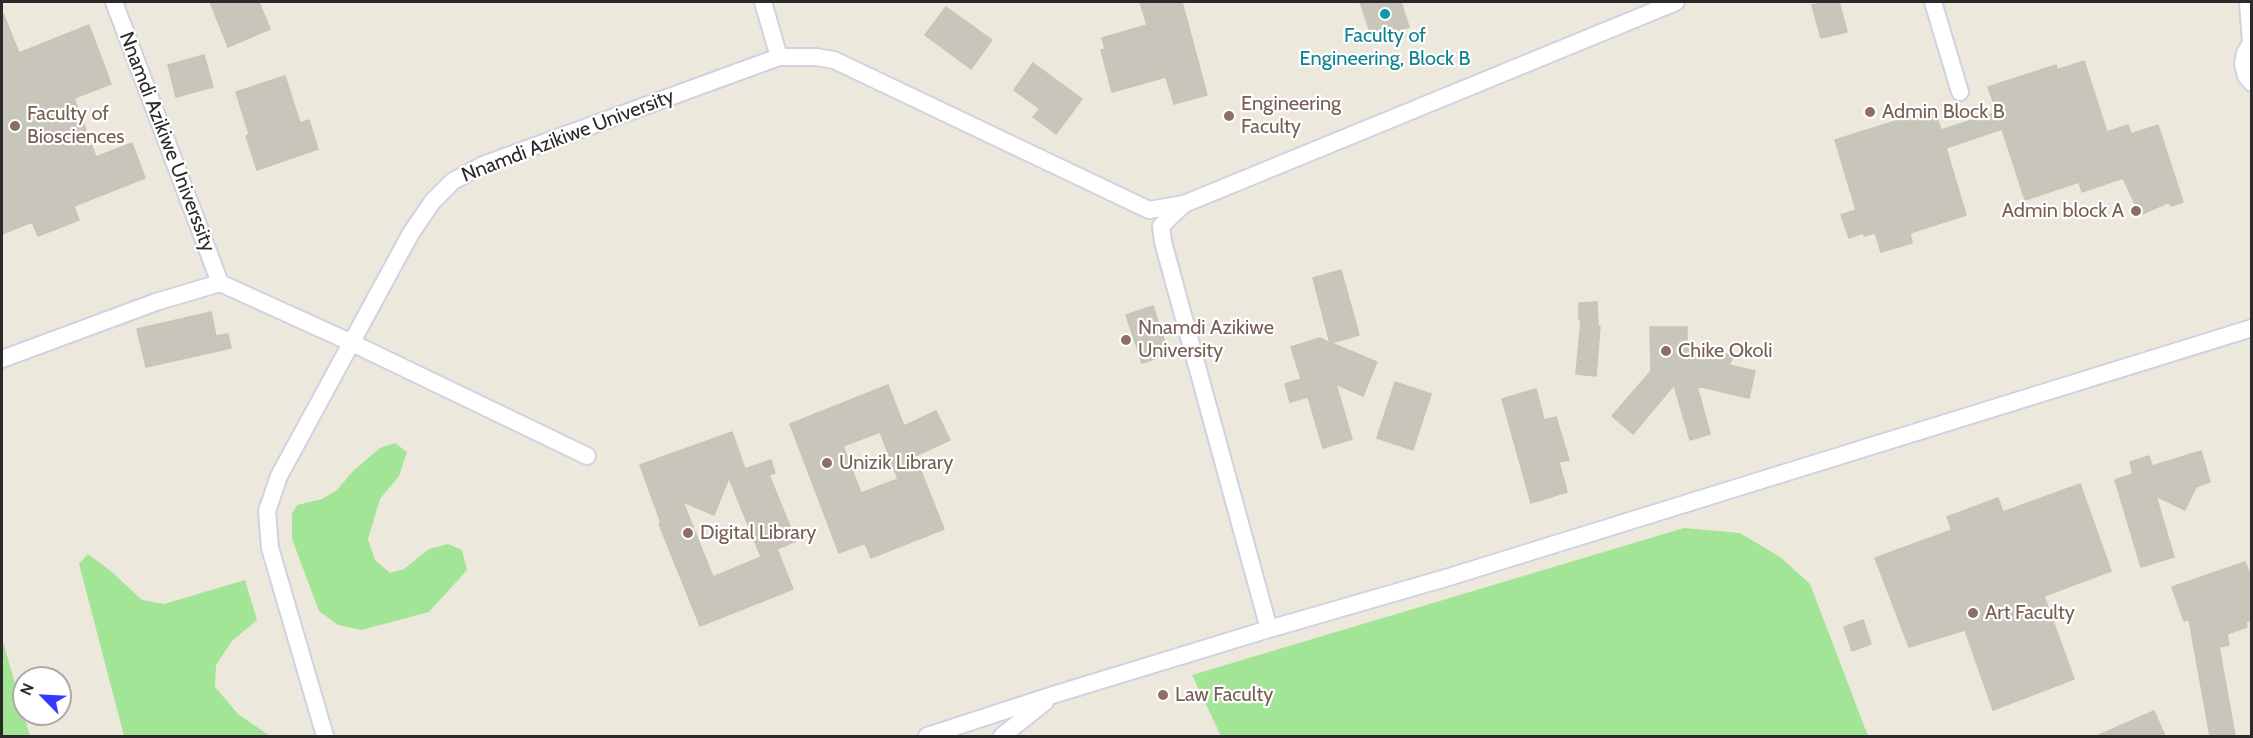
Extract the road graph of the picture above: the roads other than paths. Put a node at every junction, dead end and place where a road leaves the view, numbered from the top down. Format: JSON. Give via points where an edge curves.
{"nodes":[{"id":1,"x":114,"y":2,"type":"edge"},
{"id":2,"x":763,"y":2,"type":"edge"},
{"id":3,"x":1676,"y":2,"type":"edge"},
{"id":4,"x":1933,"y":2,"type":"edge"},
{"id":5,"x":2248,"y":2,"type":"edge"},
{"id":6,"x":2251,"y":42,"type":"edge"},
{"id":7,"x":779,"y":57,"type":"junction"},
{"id":8,"x":2252,"y":83,"type":"edge"},
{"id":9,"x":1960,"y":92,"type":"dead end"},
{"id":10,"x":1184,"y":204,"type":"junction"},
{"id":11,"x":1149,"y":210,"type":"junction"},
{"id":12,"x":1161,"y":226,"type":"junction"},
{"id":13,"x":220,"y":283,"type":"junction"},
{"id":14,"x":2252,"y":328,"type":"edge"},
{"id":15,"x":350,"y":342,"type":"junction"},
{"id":16,"x":2,"y":359,"type":"edge"},
{"id":17,"x":587,"y":456,"type":"dead end"},
{"id":18,"x":1269,"y":629,"type":"junction"},
{"id":19,"x":1056,"y":694,"type":"junction"},
{"id":20,"x":325,"y":736,"type":"edge"},
{"id":21,"x":927,"y":736,"type":"edge"},
{"id":22,"x":1002,"y":736,"type":"edge"}],
"edges":[{"from":1,"to":13,"type":"street","name":"Nnamdi Azikiwe Universsity"},
{"from":2,"to":7,"type":"street"},
{"from":3,"to":10,"type":"street"},
{"from":4,"to":9,"type":"street"},
{"from":5,"to":6,"type":"street"},
{"from":6,"to":8,"type":"street","via":[[2243,64]]},
{"from":7,"to":11,"type":"street","name":"Nnamdi Azikiwe University","via":[[834,60]]},
{"from":7,"to":15,"type":"street","name":"Nnamdi Azikiwe University","via":[[483,165],[453,181],[432,201],[411,233]]},
{"from":10,"to":11,"type":"street"},
{"from":10,"to":12,"type":"street"},
{"from":11,"to":12,"type":"street"},
{"from":12,"to":18,"type":"street"},
{"from":13,"to":15,"type":"street"},
{"from":13,"to":16,"type":"street","via":[[156,302]]},
{"from":14,"to":18,"type":"street"},
{"from":15,"to":17,"type":"street"},
{"from":15,"to":20,"type":"street","name":"Nnamdi Azikiwe University","via":[[279,476],[267,511],[270,548]]},
{"from":18,"to":19,"type":"street"},
{"from":19,"to":21,"type":"street"},
{"from":19,"to":22,"type":"street"}]}
